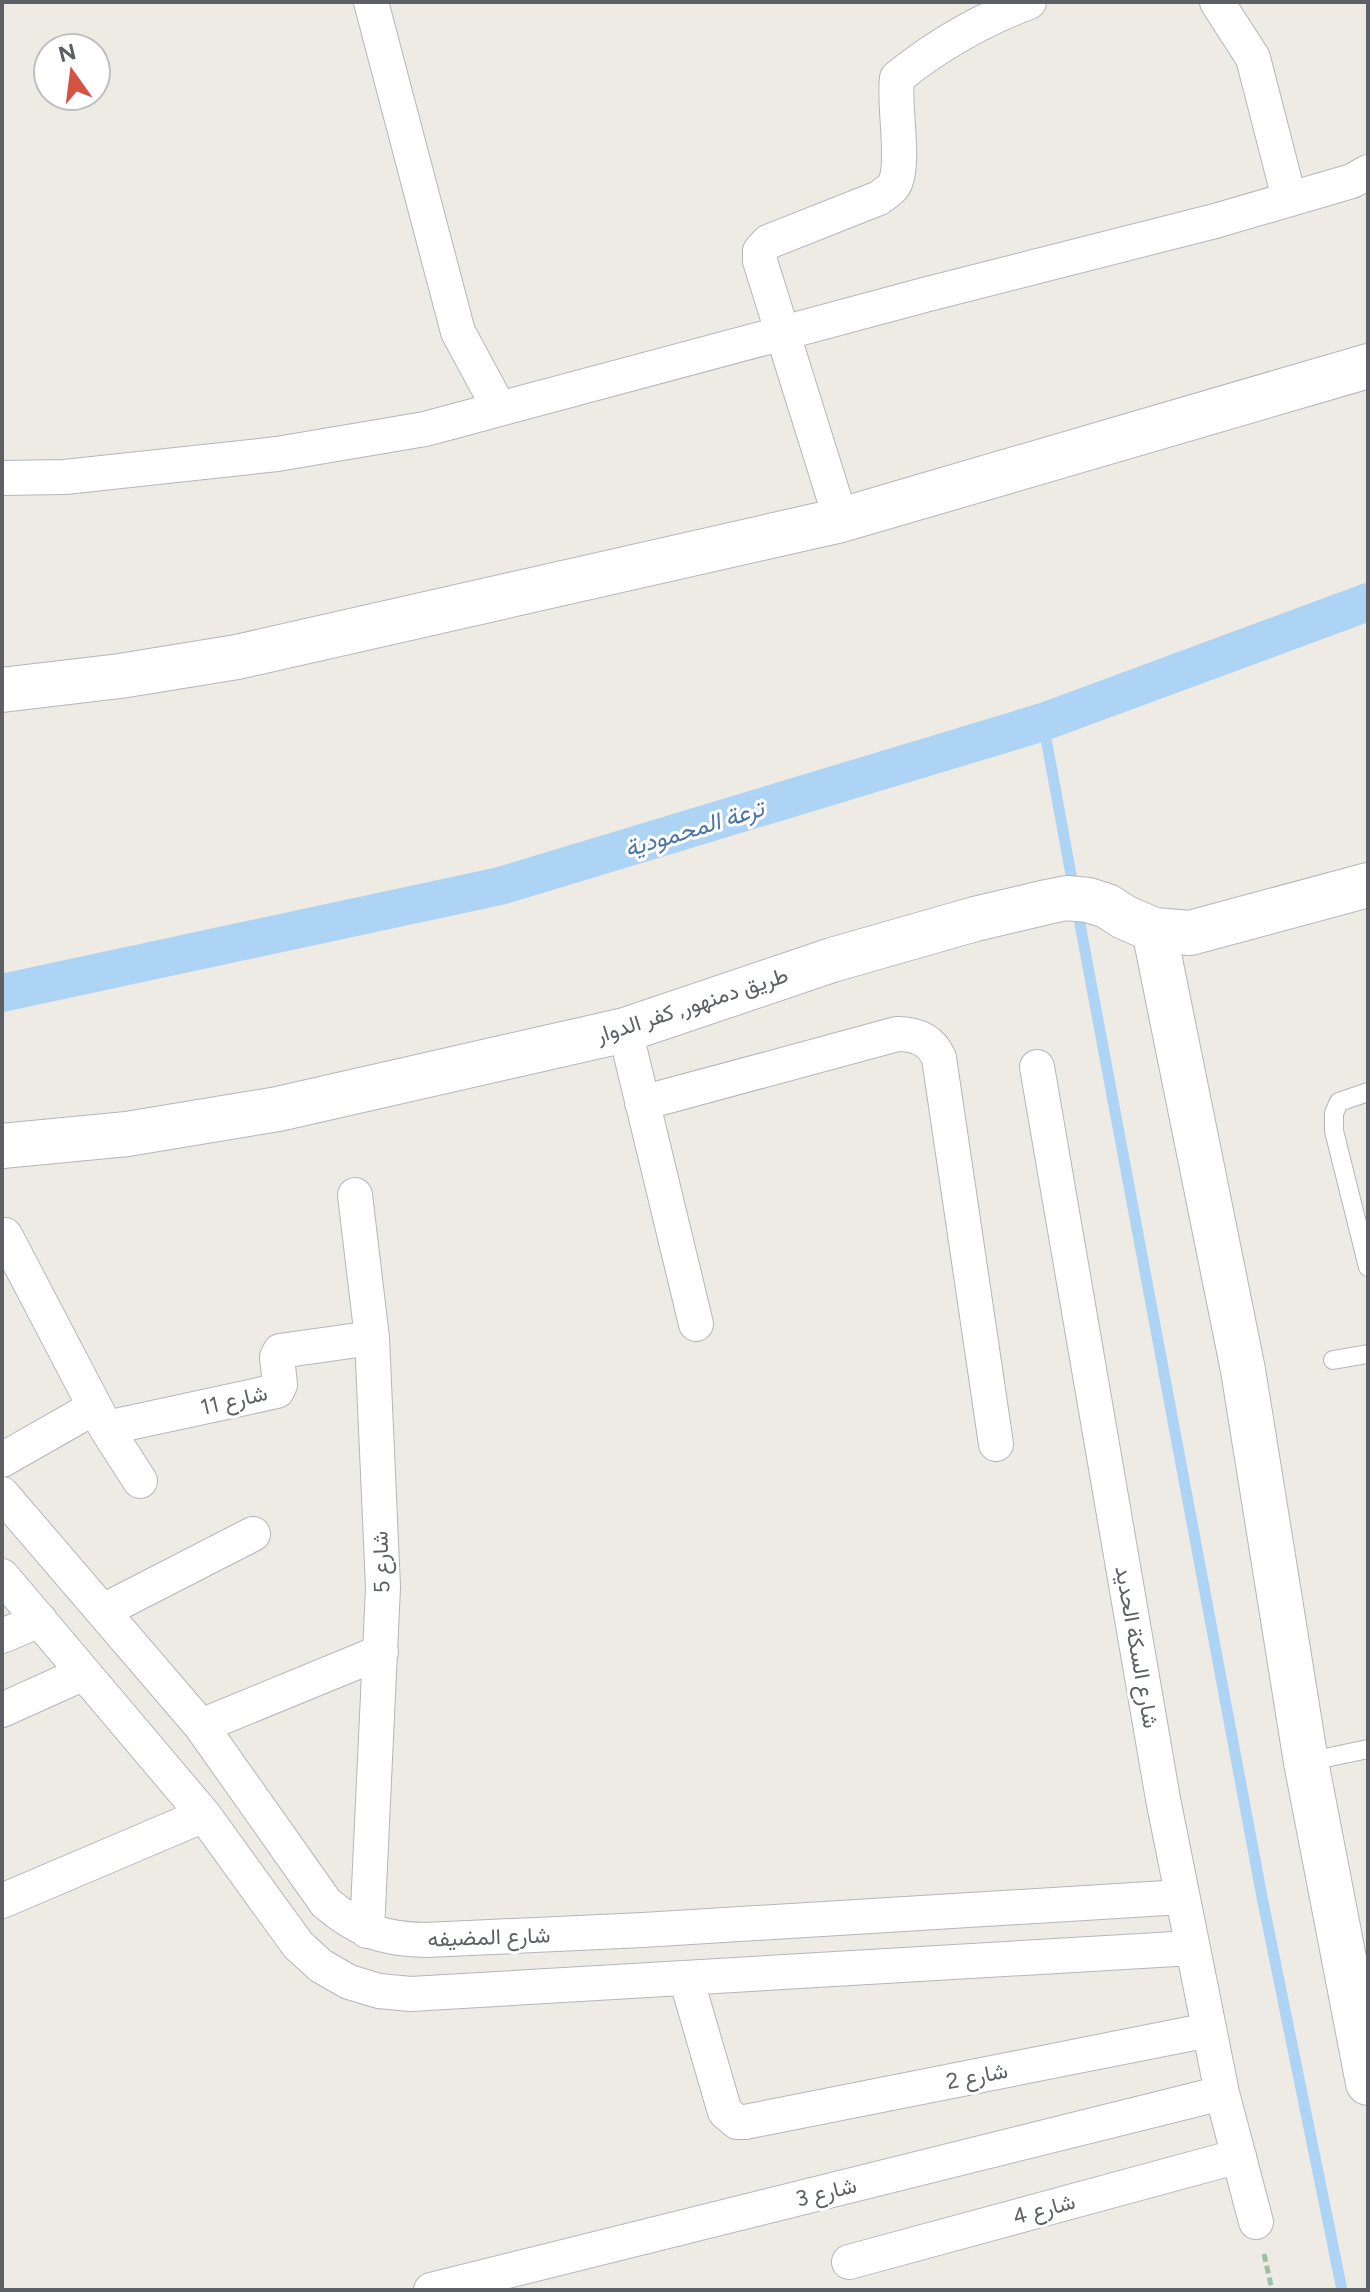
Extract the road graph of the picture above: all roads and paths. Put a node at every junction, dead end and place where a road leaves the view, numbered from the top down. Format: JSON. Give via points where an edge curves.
{"nodes":[{"id":1,"x":371,"y":2,"type":"edge"},
{"id":2,"x":1029,"y":2,"type":"edge"},
{"id":3,"x":1217,"y":2,"type":"edge"},
{"id":4,"x":1368,"y":172,"type":"edge"},
{"id":5,"x":1289,"y":198,"type":"junction"},
{"id":6,"x":781,"y":335,"type":"junction"},
{"id":7,"x":1368,"y":366,"type":"edge"},
{"id":8,"x":499,"y":408,"type":"junction"},
{"id":9,"x":2,"y":478,"type":"edge"},
{"id":10,"x":841,"y":520,"type":"junction"},
{"id":11,"x":2,"y":690,"type":"edge"},
{"id":12,"x":1368,"y":885,"type":"edge"},
{"id":13,"x":1154,"y":930,"type":"junction"},
{"id":14,"x":625,"y":1030,"type":"junction"},
{"id":15,"x":1037,"y":1067,"type":"dead end"},
{"id":16,"x":1368,"y":1092,"type":"edge"},
{"id":17,"x":642,"y":1103,"type":"junction"},
{"id":18,"x":2,"y":1146,"type":"edge"},
{"id":19,"x":355,"y":1195,"type":"dead end"},
{"id":20,"x":5,"y":1235,"type":"dead end"},
{"id":21,"x":1368,"y":1267,"type":"edge"},
{"id":22,"x":696,"y":1324,"type":"dead end"},
{"id":23,"x":372,"y":1338,"type":"junction"},
{"id":24,"x":1368,"y":1354,"type":"edge"},
{"id":25,"x":1333,"y":1360,"type":"dead end"},
{"id":26,"x":100,"y":1418,"type":"junction"},
{"id":27,"x":996,"y":1444,"type":"dead end"},
{"id":28,"x":2,"y":1460,"type":"edge"},
{"id":29,"x":140,"y":1481,"type":"dead end"},
{"id":30,"x":2,"y":1494,"type":"edge"},
{"id":31,"x":253,"y":1534,"type":"dead end"},
{"id":32,"x":2,"y":1576,"type":"edge"},
{"id":33,"x":103,"y":1611,"type":"junction"},
{"id":34,"x":40,"y":1620,"type":"junction"},
{"id":35,"x":2,"y":1636,"type":"edge"},
{"id":36,"x":381,"y":1652,"type":"junction"},
{"id":37,"x":84,"y":1673,"type":"junction"},
{"id":38,"x":2,"y":1710,"type":"edge"},
{"id":39,"x":201,"y":1726,"type":"junction"},
{"id":40,"x":1368,"y":1749,"type":"edge"},
{"id":41,"x":1306,"y":1762,"type":"junction"},
{"id":42,"x":204,"y":1815,"type":"junction"},
{"id":43,"x":1182,"y":1897,"type":"junction"},
{"id":44,"x":2,"y":1901,"type":"edge"},
{"id":45,"x":643,"y":1930,"type":"junction"},
{"id":46,"x":367,"y":1931,"type":"junction"},
{"id":47,"x":1192,"y":1948,"type":"junction"},
{"id":48,"x":686,"y":1978,"type":"junction"},
{"id":49,"x":647,"y":1980,"type":"junction"},
{"id":50,"x":1209,"y":2030,"type":"junction"},
{"id":51,"x":1368,"y":2083,"type":"edge"},
{"id":52,"x":1222,"y":2093,"type":"junction"},
{"id":53,"x":1239,"y":2156,"type":"junction"},
{"id":54,"x":1256,"y":2222,"type":"dead end"},
{"id":55,"x":849,"y":2262,"type":"dead end"},
{"id":56,"x":431,"y":2290,"type":"edge"}],
"edges":[{"from":1,"to":8,"type":"street","via":[[458,332]]},
{"from":2,"to":6,"type":"street","via":[[988,18],[897,78],[899,167],[893,186],[879,198],[768,242],[760,251]]},
{"from":3,"to":5,"type":"street","via":[[1253,58]]},
{"from":4,"to":5,"type":"street"},
{"from":5,"to":6,"type":"street"},
{"from":6,"to":8,"type":"street"},
{"from":6,"to":10,"type":"street"},
{"from":7,"to":10,"type":"street"},
{"from":8,"to":9,"type":"street","via":[[425,429],[277,454],[65,477]]},
{"from":10,"to":11,"type":"street","via":[[237,657]]},
{"from":12,"to":13,"type":"street","name":"طريق دمنهور, كفر الدوار","via":[[1190,933]]},
{"from":13,"to":14,"type":"street","name":"طريق دمنهور, كفر الدوار","via":[[1107,906],[1067,898],[832,960]]},
{"from":13,"to":41,"type":"street","via":[[1243,1370]]},
{"from":14,"to":17,"type":"street"},
{"from":14,"to":18,"type":"street","name":"طريق دمنهور, كفر الدوار","via":[[278,1109],[127,1134]]},
{"from":15,"to":43,"type":"street","name":"شارع السكة الحديد"},
{"from":16,"to":21,"type":"lane","via":[[1339,1102],[1334,1113]]},
{"from":17,"to":22,"type":"street"},
{"from":17,"to":27,"type":"street","via":[[897,1034],[928,1042],[939,1058]]},
{"from":19,"to":23,"type":"street","name":"شارع 5"},
{"from":20,"to":26,"type":"street"},
{"from":23,"to":26,"type":"street","name":"شارع 11","via":[[280,1351],[277,1391]]},
{"from":23,"to":36,"type":"street","name":"شارع 5"},
{"from":24,"to":25,"type":"lane"},
{"from":26,"to":28,"type":"street"},
{"from":26,"to":29,"type":"street"},
{"from":30,"to":33,"type":"street","name":"شارع المضيفه"},
{"from":31,"to":33,"type":"street"},
{"from":32,"to":34,"type":"street"},
{"from":33,"to":39,"type":"street","name":"شارع المضيفه"},
{"from":34,"to":35,"type":"street"},
{"from":34,"to":37,"type":"street"},
{"from":36,"to":39,"type":"street"},
{"from":36,"to":46,"type":"street","name":"شارع 5"},
{"from":37,"to":38,"type":"street"},
{"from":37,"to":42,"type":"street"},
{"from":39,"to":46,"type":"street","name":"شارع المضيفه","via":[[326,1903]]},
{"from":40,"to":41,"type":"lane"},
{"from":41,"to":51,"type":"street"},
{"from":42,"to":44,"type":"street"},
{"from":42,"to":49,"type":"street","via":[[298,1945],[349,1982],[411,1994]]},
{"from":43,"to":45,"type":"street","name":"شارع المضيفه"},
{"from":43,"to":47,"type":"street","name":"شارع السكة الحديد"},
{"from":45,"to":46,"type":"street","name":"شارع المضيفه","via":[[426,1940]]},
{"from":45,"to":49,"type":"street"},
{"from":47,"to":48,"type":"street"},
{"from":47,"to":50,"type":"street","name":"شارع السكة الحديد"},
{"from":48,"to":49,"type":"street"},
{"from":48,"to":50,"type":"street","name":"شارع 2","via":[[725,2112],[737,2122]]},
{"from":50,"to":52,"type":"street","name":"شارع السكة الحديد"},
{"from":52,"to":53,"type":"street","name":"شارع السكة الحديد"},
{"from":52,"to":56,"type":"street","name":"شارع 3"},
{"from":53,"to":54,"type":"street","name":"شارع السكة الحديد"},
{"from":53,"to":55,"type":"street","name":"شارع 4"}]}
